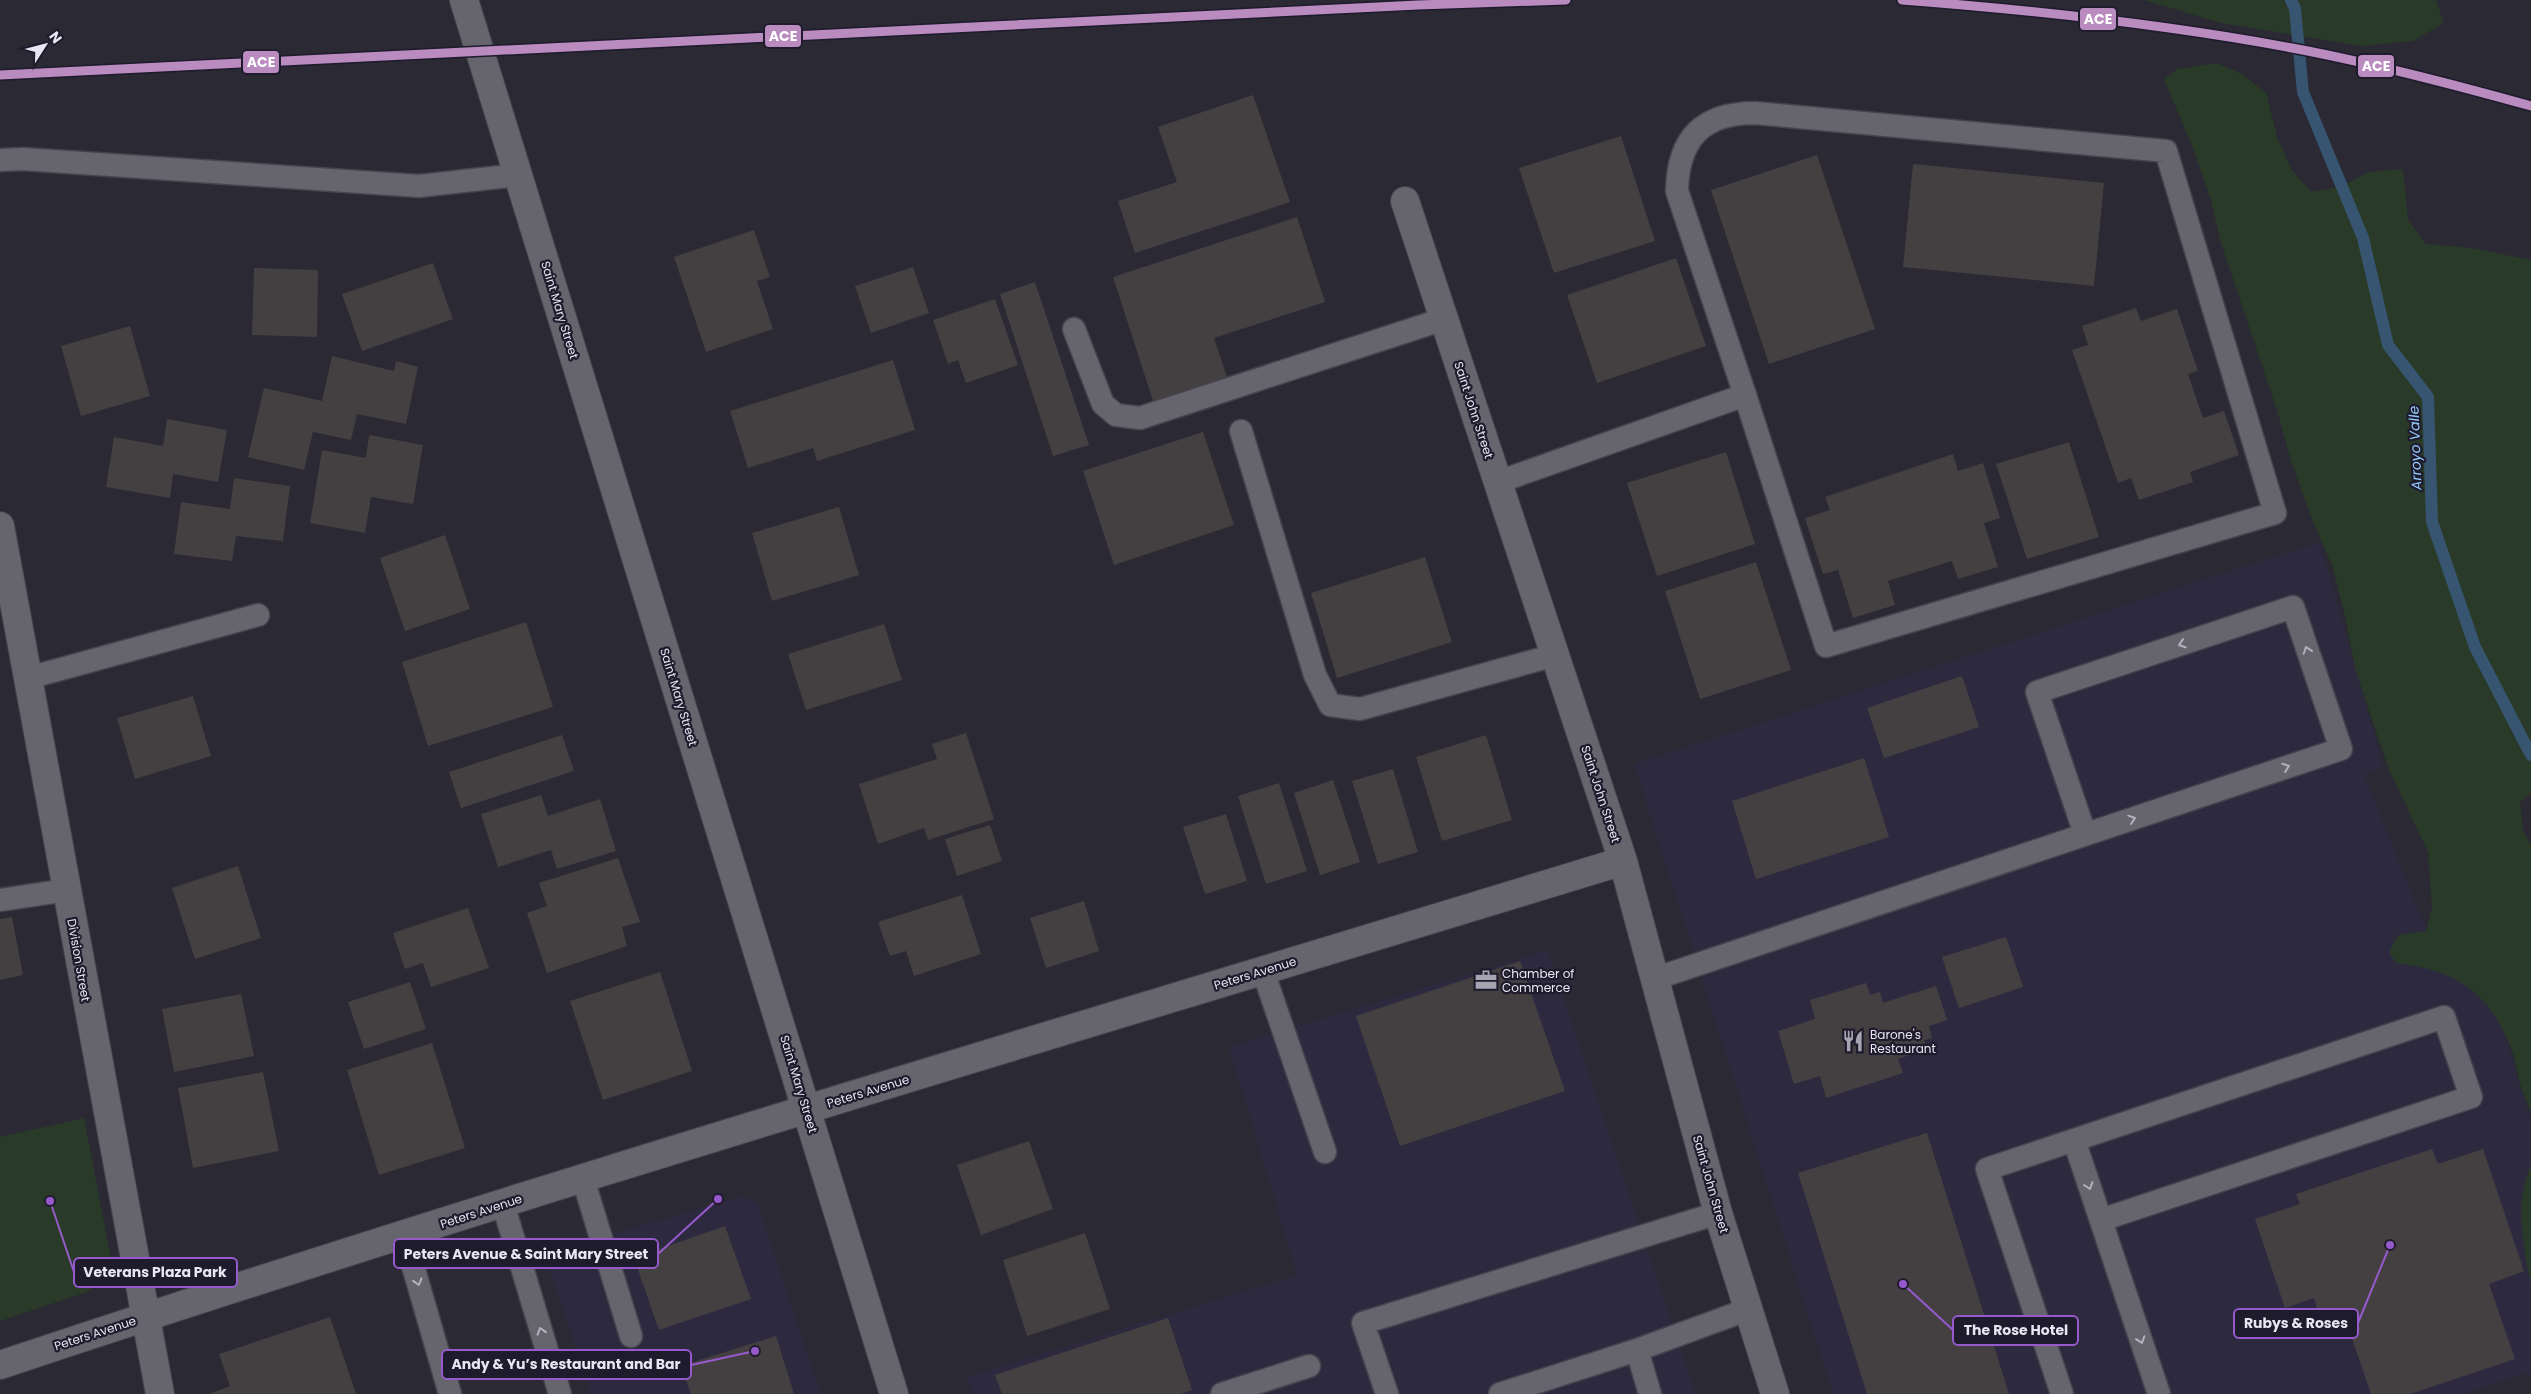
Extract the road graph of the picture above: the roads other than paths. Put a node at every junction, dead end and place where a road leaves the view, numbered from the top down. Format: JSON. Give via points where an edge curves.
{"nodes":[{"id":1,"x":464,"y":0,"type":"edge"},
{"id":2,"x":0,"y":160,"type":"edge"},
{"id":3,"x":518,"y":175,"type":"junction"},
{"id":4,"x":1405,"y":201,"type":"dead end"},
{"id":5,"x":1444,"y":319,"type":"junction"},
{"id":6,"x":1074,"y":329,"type":"dead end"},
{"id":7,"x":1745,"y":395,"type":"junction"},
{"id":8,"x":1241,"y":431,"type":"dead end"},
{"id":9,"x":1498,"y":482,"type":"junction"},
{"id":10,"x":0,"y":531,"type":"edge"},
{"id":11,"x":258,"y":615,"type":"dead end"},
{"id":12,"x":1555,"y":655,"type":"junction"},
{"id":13,"x":28,"y":678,"type":"junction"},
{"id":14,"x":2085,"y":834,"type":"junction"},
{"id":15,"x":1623,"y":860,"type":"junction"},
{"id":16,"x":67,"y":890,"type":"junction"},
{"id":17,"x":0,"y":900,"type":"edge"},
{"id":18,"x":1264,"y":971,"type":"junction"},
{"id":19,"x":1654,"y":979,"type":"junction"},
{"id":20,"x":806,"y":1109,"type":"junction"},
{"id":21,"x":2074,"y":1140,"type":"junction"},
{"id":22,"x":1325,"y":1152,"type":"dead end"},
{"id":23,"x":584,"y":1179,"type":"junction"},
{"id":24,"x":503,"y":1204,"type":"junction"},
{"id":25,"x":1718,"y":1213,"type":"junction"},
{"id":26,"x":2101,"y":1220,"type":"junction"},
{"id":27,"x":404,"y":1235,"type":"junction"},
{"id":28,"x":1748,"y":1309,"type":"junction"},
{"id":29,"x":144,"y":1317,"type":"junction"},
{"id":30,"x":631,"y":1336,"type":"dead end"},
{"id":31,"x":1637,"y":1350,"type":"junction"},
{"id":32,"x":0,"y":1365,"type":"edge"},
{"id":33,"x":1309,"y":1366,"type":"dead end"},
{"id":34,"x":160,"y":1394,"type":"edge"},
{"id":35,"x":450,"y":1394,"type":"edge"},
{"id":36,"x":560,"y":1394,"type":"edge"},
{"id":37,"x":894,"y":1394,"type":"edge"},
{"id":38,"x":1222,"y":1394,"type":"edge"},
{"id":39,"x":1387,"y":1394,"type":"edge"},
{"id":40,"x":1500,"y":1394,"type":"edge"},
{"id":41,"x":1650,"y":1394,"type":"edge"},
{"id":42,"x":1775,"y":1394,"type":"edge"},
{"id":43,"x":2062,"y":1394,"type":"edge"},
{"id":44,"x":2159,"y":1394,"type":"edge"}],
"edges":[{"from":1,"to":3,"type":"street","name":"Saint Mary Street"},
{"from":2,"to":3,"type":"lane","via":[[420,186]]},
{"from":3,"to":20,"type":"street","name":"Saint Mary Street"},
{"from":4,"to":5,"type":"street","name":"Saint John Street"},
{"from":5,"to":6,"type":"lane","via":[[1140,418],[1116,415],[1103,404]]},
{"from":5,"to":9,"type":"street","name":"Saint John Street"},
{"from":7,"to":7,"type":"lane","via":[[1826,646],[2275,513],[2166,150],[1755,113],[1734,113],[1713,120],[1696,132],[1684,150],[1677,170],[1677,191]]},
{"from":7,"to":9,"type":"lane"},
{"from":8,"to":12,"type":"lane","via":[[1315,675],[1330,705],[1360,709]]},
{"from":9,"to":12,"type":"street","name":"Saint John Street"},
{"from":10,"to":13,"type":"street","name":"Division Street"},
{"from":11,"to":13,"type":"lane"},
{"from":12,"to":15,"type":"street","name":"Saint John Street"},
{"from":13,"to":16,"type":"street","name":"Division Street"},
{"from":14,"to":14,"type":"lane","one_way":true,"via":[[2341,749],[2293,607],[2037,692]]},
{"from":14,"to":19,"type":"lane"},
{"from":15,"to":18,"type":"street","name":"Peters Avenue"},
{"from":15,"to":19,"type":"street","name":"Saint John Street"},
{"from":16,"to":17,"type":"lane"},
{"from":16,"to":29,"type":"street","name":"Division Street"},
{"from":18,"to":20,"type":"street","name":"Peters Avenue"},
{"from":18,"to":22,"type":"lane"},
{"from":19,"to":25,"type":"street","name":"Saint John Street"},
{"from":20,"to":23,"type":"street","name":"Peters Avenue"},
{"from":20,"to":37,"type":"street","name":"Saint Mary Street"},
{"from":21,"to":26,"type":"lane","one_way":true},
{"from":21,"to":26,"type":"lane","via":[[2444,1017],[2456,1052],[2470,1097]]},
{"from":21,"to":43,"type":"lane","via":[[1987,1169]]},
{"from":23,"to":24,"type":"street","name":"Peters Avenue"},
{"from":23,"to":30,"type":"lane"},
{"from":24,"to":27,"type":"street","name":"Peters Avenue"},
{"from":36,"to":24,"type":"lane","one_way":true},
{"from":25,"to":28,"type":"street","name":"Saint John Street"},
{"from":25,"to":39,"type":"lane","via":[[1363,1324]]},
{"from":26,"to":44,"type":"lane","one_way":true},
{"from":27,"to":29,"type":"street","name":"Peters Avenue"},
{"from":27,"to":35,"type":"lane","one_way":true},
{"from":28,"to":31,"type":"lane"},
{"from":28,"to":42,"type":"street","name":"Saint John Street"},
{"from":29,"to":32,"type":"street","name":"Peters Avenue"},
{"from":29,"to":34,"type":"street","name":"Division Street"},
{"from":31,"to":40,"type":"lane"},
{"from":31,"to":41,"type":"lane"},
{"from":33,"to":38,"type":"lane"}]}
